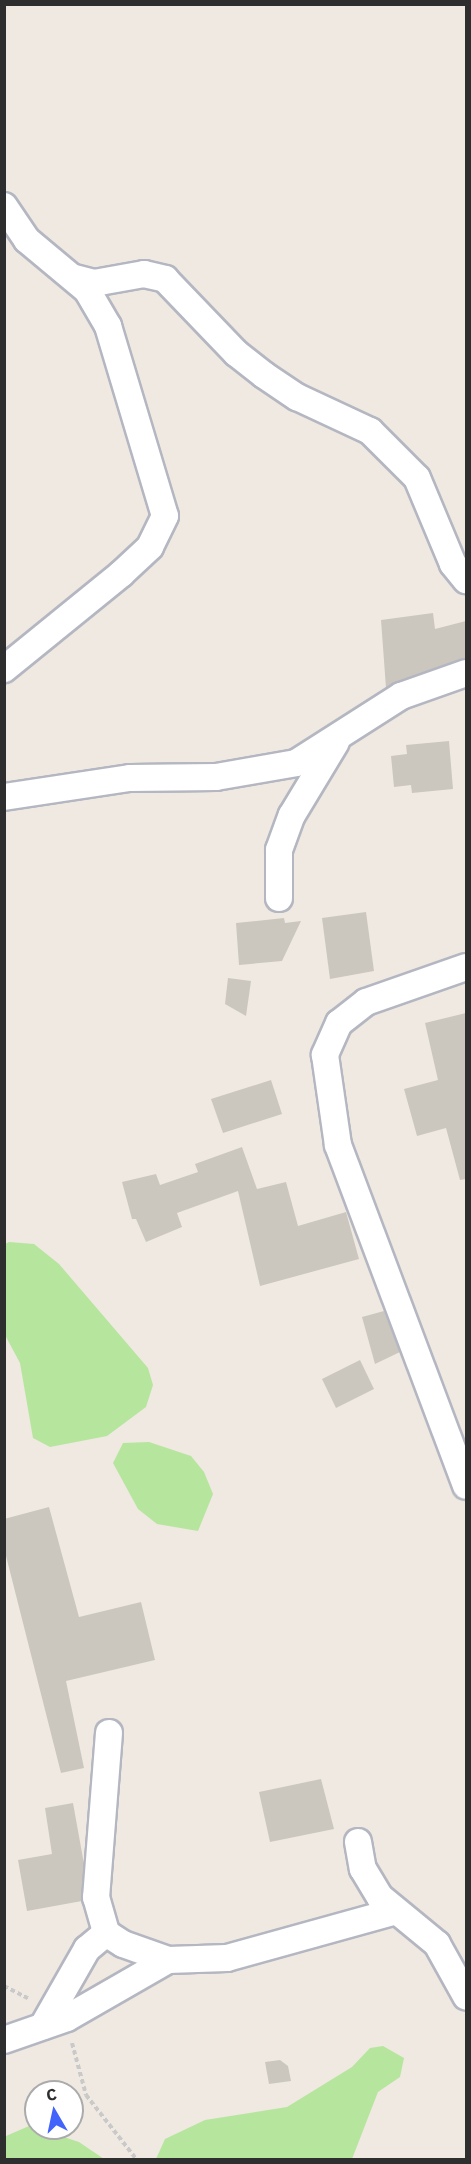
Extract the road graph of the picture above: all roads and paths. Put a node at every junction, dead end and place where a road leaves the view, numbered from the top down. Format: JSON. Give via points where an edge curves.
{"nodes":[{"id":1,"x":4,"y":206,"type":"edge"},
{"id":2,"x":75,"y":278,"type":"junction"},
{"id":3,"x":105,"y":282,"type":"junction"},
{"id":4,"x":98,"y":308,"type":"junction"},
{"id":5,"x":466,"y":580,"type":"edge"},
{"id":6,"x":4,"y":669,"type":"edge"},
{"id":7,"x":466,"y":673,"type":"edge"},
{"id":8,"x":336,"y":741,"type":"junction"},
{"id":9,"x":4,"y":797,"type":"edge"},
{"id":10,"x":279,"y":898,"type":"dead end"},
{"id":11,"x":466,"y":968,"type":"edge"},
{"id":12,"x":466,"y":1486,"type":"edge"},
{"id":13,"x":110,"y":1733,"type":"dead end"},
{"id":14,"x":358,"y":1842,"type":"dead end"},
{"id":15,"x":396,"y":1911,"type":"junction"},
{"id":16,"x":105,"y":1933,"type":"junction"},
{"id":17,"x":168,"y":1960,"type":"junction"},
{"id":18,"x":466,"y":1996,"type":"edge"},
{"id":19,"x":55,"y":2022,"type":"junction"},
{"id":20,"x":4,"y":2040,"type":"edge"},
{"id":21,"x":137,"y":2160,"type":"edge"}],
"edges":[{"from":1,"to":2,"type":"street","via":[[27,240]]},
{"from":2,"to":3,"type":"street"},
{"from":2,"to":4,"type":"street"},
{"from":3,"to":4,"type":"street","via":[[97,296]]},
{"from":3,"to":5,"type":"street","via":[[144,274],[165,279],[236,353],[264,375],[297,398],[380,439],[417,478],[453,564]]},
{"from":4,"to":6,"type":"street","via":[[123,364],[165,516],[150,547]]},
{"from":7,"to":8,"type":"street","via":[[401,696]]},
{"from":8,"to":9,"type":"street","via":[[296,764],[216,777],[130,778]]},
{"from":8,"to":10,"type":"street","via":[[292,815],[279,850]]},
{"from":11,"to":12,"type":"street","via":[[366,1002],[339,1023],[325,1055],[338,1145]]},
{"from":13,"to":16,"type":"street","via":[[96,1897]]},
{"from":14,"to":15,"type":"street","via":[[363,1869],[380,1897]]},
{"from":15,"to":17,"type":"street","via":[[246,1955]]},
{"from":15,"to":18,"type":"street","via":[[437,1944]]},
{"from":16,"to":17,"type":"street","via":[[140,1954]]},
{"from":16,"to":19,"type":"street","via":[[87,1949]]},
{"from":17,"to":19,"type":"street"},
{"from":19,"to":20,"type":"street"},
{"from":19,"to":21,"type":"path","via":[[86,2095]]}]}
